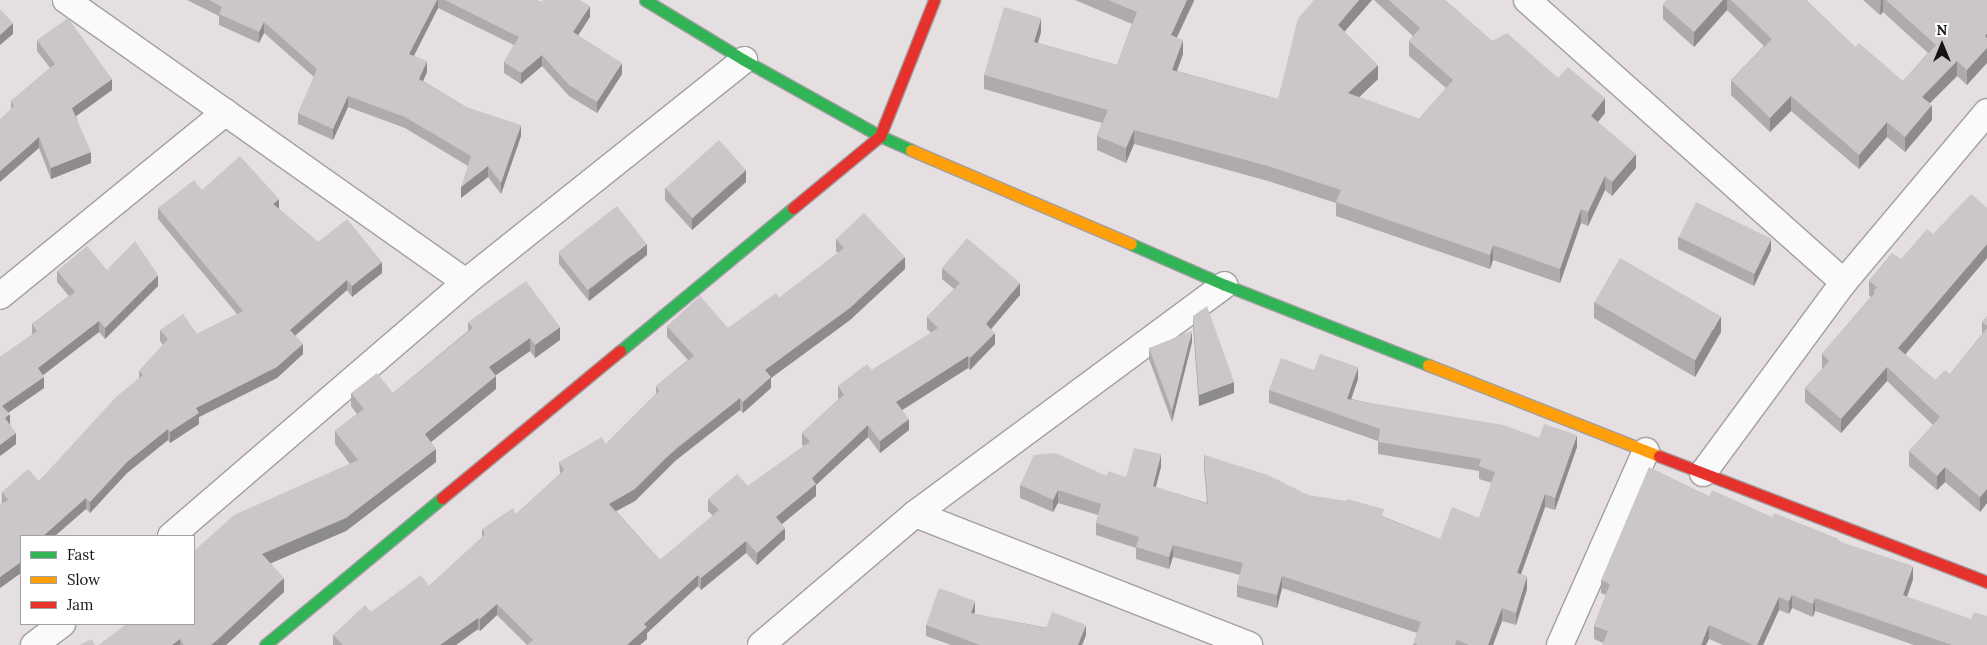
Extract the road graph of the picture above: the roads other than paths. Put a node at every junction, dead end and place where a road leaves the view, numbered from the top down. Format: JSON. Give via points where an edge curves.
{"nodes":[{"id":1,"x":66,"y":0,"type":"edge"},
{"id":2,"x":645,"y":0,"type":"edge"},
{"id":3,"x":934,"y":0,"type":"edge"},
{"id":4,"x":1527,"y":0,"type":"edge"},
{"id":5,"x":744,"y":60,"type":"junction"},
{"id":6,"x":226,"y":112,"type":"junction"},
{"id":7,"x":1987,"y":112,"type":"edge"},
{"id":8,"x":880,"y":136,"type":"junction"},
{"id":9,"x":466,"y":282,"type":"junction"},
{"id":10,"x":1844,"y":282,"type":"junction"},
{"id":11,"x":1225,"y":285,"type":"junction"},
{"id":12,"x":0,"y":296,"type":"edge"},
{"id":13,"x":1646,"y":451,"type":"junction"},
{"id":14,"x":1703,"y":473,"type":"junction"},
{"id":15,"x":915,"y":514,"type":"junction"},
{"id":16,"x":172,"y":535,"type":"edge"},
{"id":17,"x":1987,"y":582,"type":"edge"},
{"id":18,"x":61,"y":625,"type":"edge"},
{"id":19,"x":34,"y":645,"type":"edge"},
{"id":20,"x":265,"y":645,"type":"edge"},
{"id":21,"x":761,"y":645,"type":"edge"},
{"id":22,"x":1249,"y":645,"type":"edge"},
{"id":23,"x":1560,"y":645,"type":"edge"}],
"edges":[{"from":1,"to":6,"type":"street"},
{"from":2,"to":5,"type":"street"},
{"from":3,"to":8,"type":"street"},
{"from":4,"to":10,"type":"street"},
{"from":5,"to":8,"type":"street"},
{"from":5,"to":9,"type":"street"},
{"from":6,"to":9,"type":"street"},
{"from":6,"to":12,"type":"street"},
{"from":7,"to":10,"type":"street"},
{"from":8,"to":11,"type":"street"},
{"from":8,"to":20,"type":"street"},
{"from":9,"to":16,"type":"street"},
{"from":10,"to":14,"type":"street"},
{"from":11,"to":13,"type":"street"},
{"from":11,"to":15,"type":"street"},
{"from":13,"to":14,"type":"street"},
{"from":13,"to":23,"type":"street"},
{"from":14,"to":17,"type":"street"},
{"from":15,"to":21,"type":"street"},
{"from":15,"to":22,"type":"street"},
{"from":18,"to":19,"type":"street"}]}
